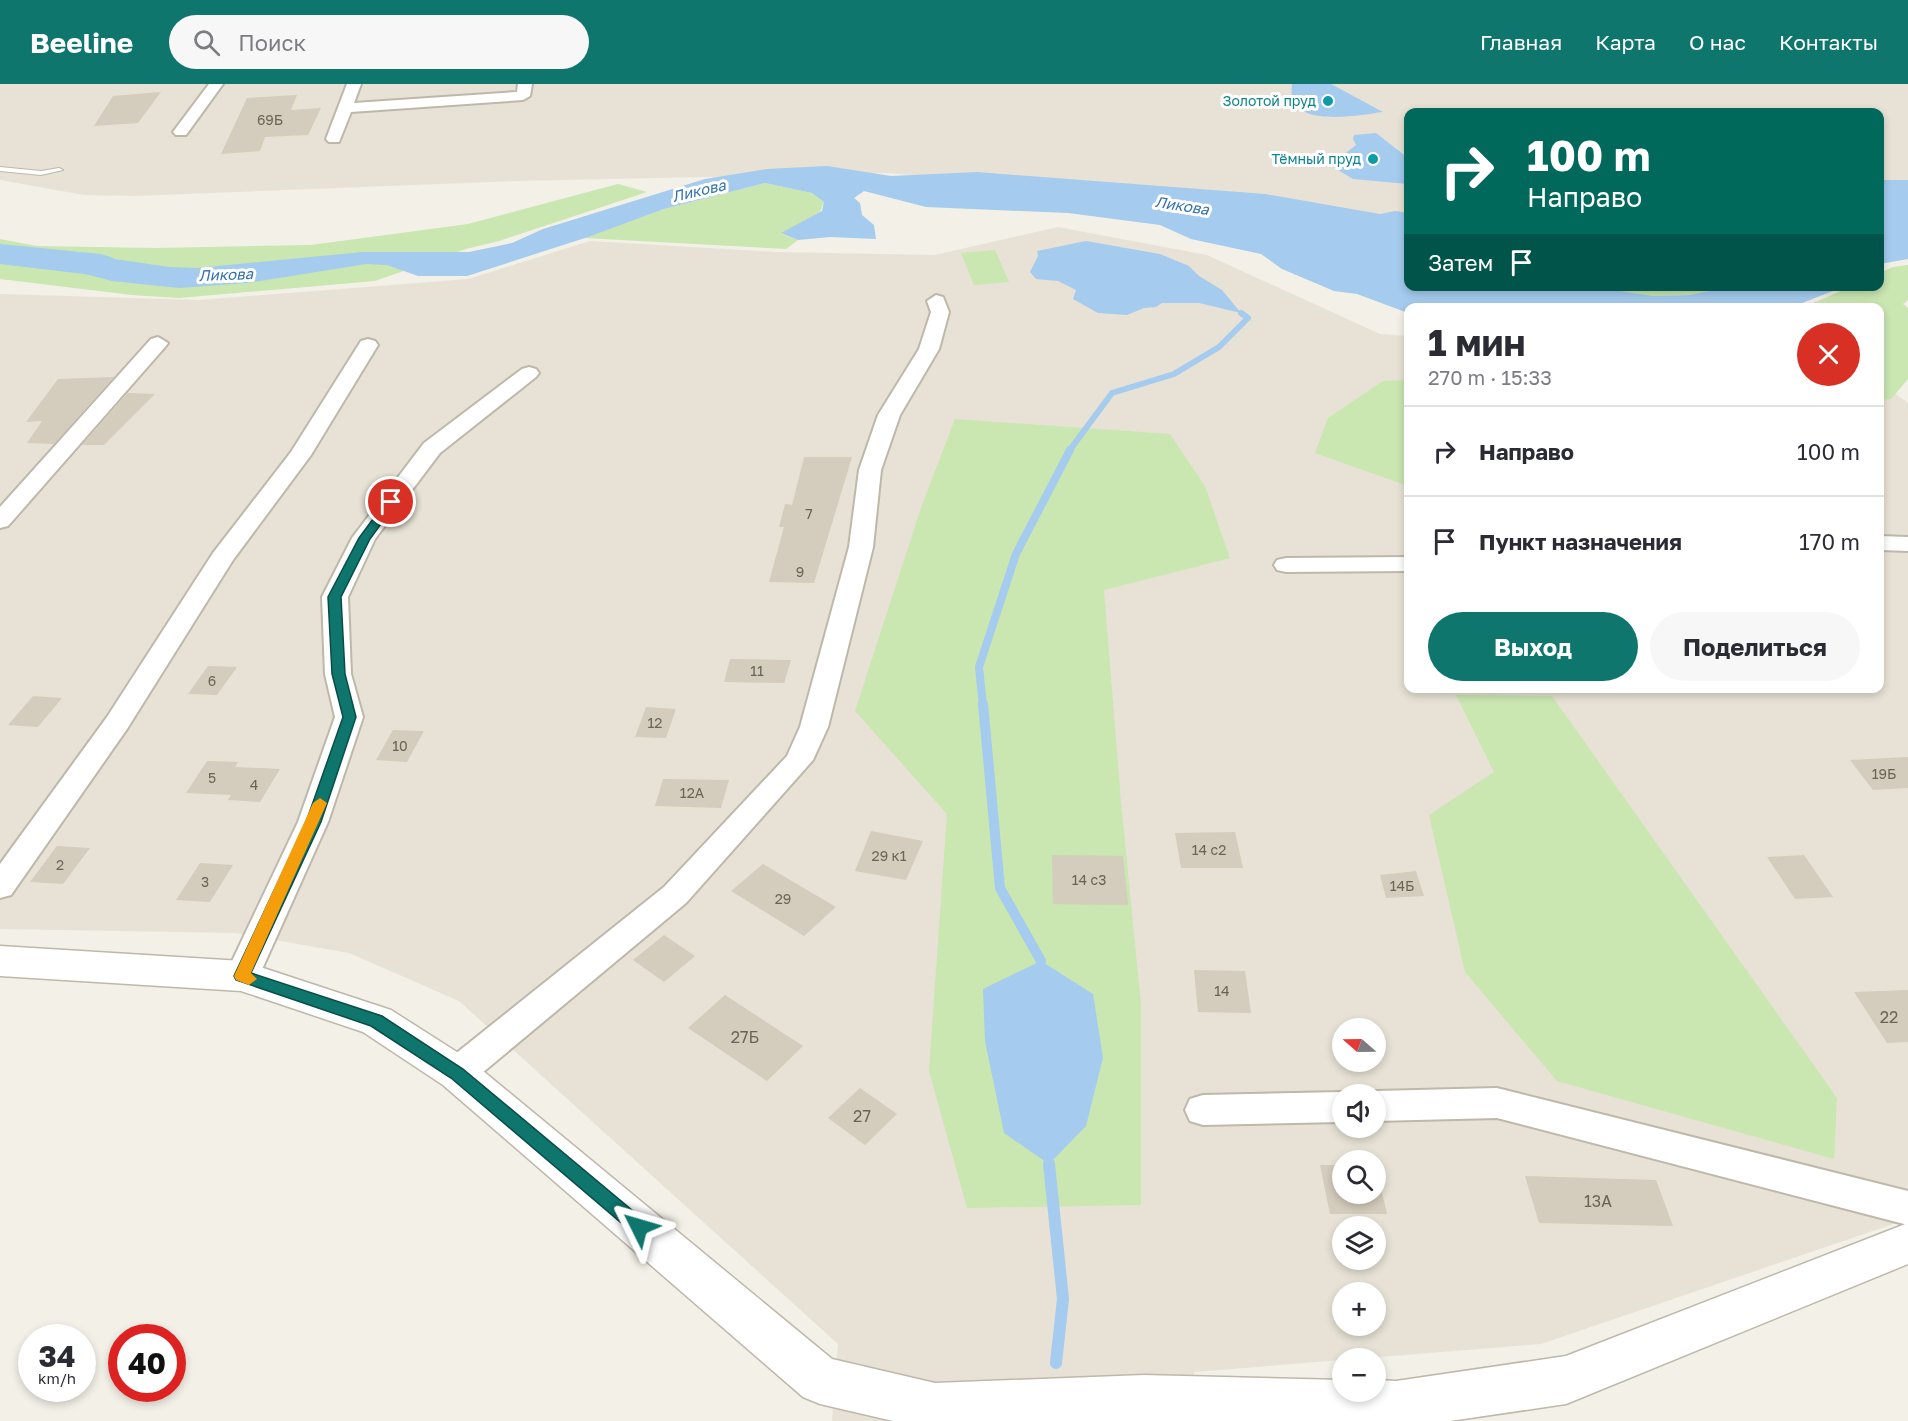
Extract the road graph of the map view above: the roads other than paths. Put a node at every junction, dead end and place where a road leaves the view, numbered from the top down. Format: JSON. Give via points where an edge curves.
{"nodes":[{"id":1,"x":216,"y":84,"type":"edge"},
{"id":2,"x":354,"y":84,"type":"edge"},
{"id":3,"x":525,"y":84,"type":"edge"},
{"id":4,"x":345,"y":108,"type":"junction"},
{"id":5,"x":181,"y":132,"type":"dead end"},
{"id":6,"x":334,"y":139,"type":"dead end"},
{"id":7,"x":0,"y":169,"type":"edge"},
{"id":8,"x":59,"y":170,"type":"dead end"},
{"id":9,"x":936,"y":301,"type":"dead end"},
{"id":10,"x":158,"y":343,"type":"dead end"},
{"id":11,"x":368,"y":345,"type":"dead end"},
{"id":12,"x":529,"y":373,"type":"dead end"},
{"id":13,"x":0,"y":521,"type":"edge"},
{"id":14,"x":1884,"y":543,"type":"edge"},
{"id":15,"x":1908,"y":544,"type":"edge"},
{"id":16,"x":1404,"y":564,"type":"edge"},
{"id":17,"x":1286,"y":565,"type":"dead end"},
{"id":18,"x":0,"y":886,"type":"edge"},
{"id":19,"x":0,"y":961,"type":"edge"},
{"id":20,"x":242,"y":976,"type":"junction"},
{"id":21,"x":457,"y":1074,"type":"junction"},
{"id":22,"x":1386,"y":1106,"type":"edge"},
{"id":23,"x":1332,"y":1107,"type":"edge"},
{"id":24,"x":1203,"y":1110,"type":"dead end"},
{"id":25,"x":1908,"y":1208,"type":"edge"},
{"id":26,"x":1908,"y":1243,"type":"edge"}],
"edges":[{"from":1,"to":5,"type":"street"},
{"from":2,"to":4,"type":"street"},
{"from":3,"to":4,"type":"street","via":[[523,96]]},
{"from":4,"to":6,"type":"street"},
{"from":7,"to":8,"type":"lane","via":[[41,173]]},
{"from":9,"to":21,"type":"street","via":[[940,312],[929,349],[889,415],[870,470],[861,547],[814,727],[799,760],[675,894]]},
{"from":10,"to":13,"type":"street"},
{"from":11,"to":18,"type":"street","via":[[300,455],[222,558],[117,723]]},
{"from":12,"to":20,"type":"street","via":[[432,448],[364,538],[334,597],[338,674],[349,717],[313,822]]},
{"from":14,"to":15,"type":"street"},
{"from":16,"to":17,"type":"street"},
{"from":19,"to":20,"type":"street"},
{"from":20,"to":21,"type":"street","via":[[377,1021]]},
{"from":21,"to":26,"type":"street","via":[[820,1380],[935,1407],[1144,1399],[1396,1405],[1566,1380]]},
{"from":22,"to":25,"type":"street","via":[[1497,1103]]},
{"from":23,"to":24,"type":"street"}]}
